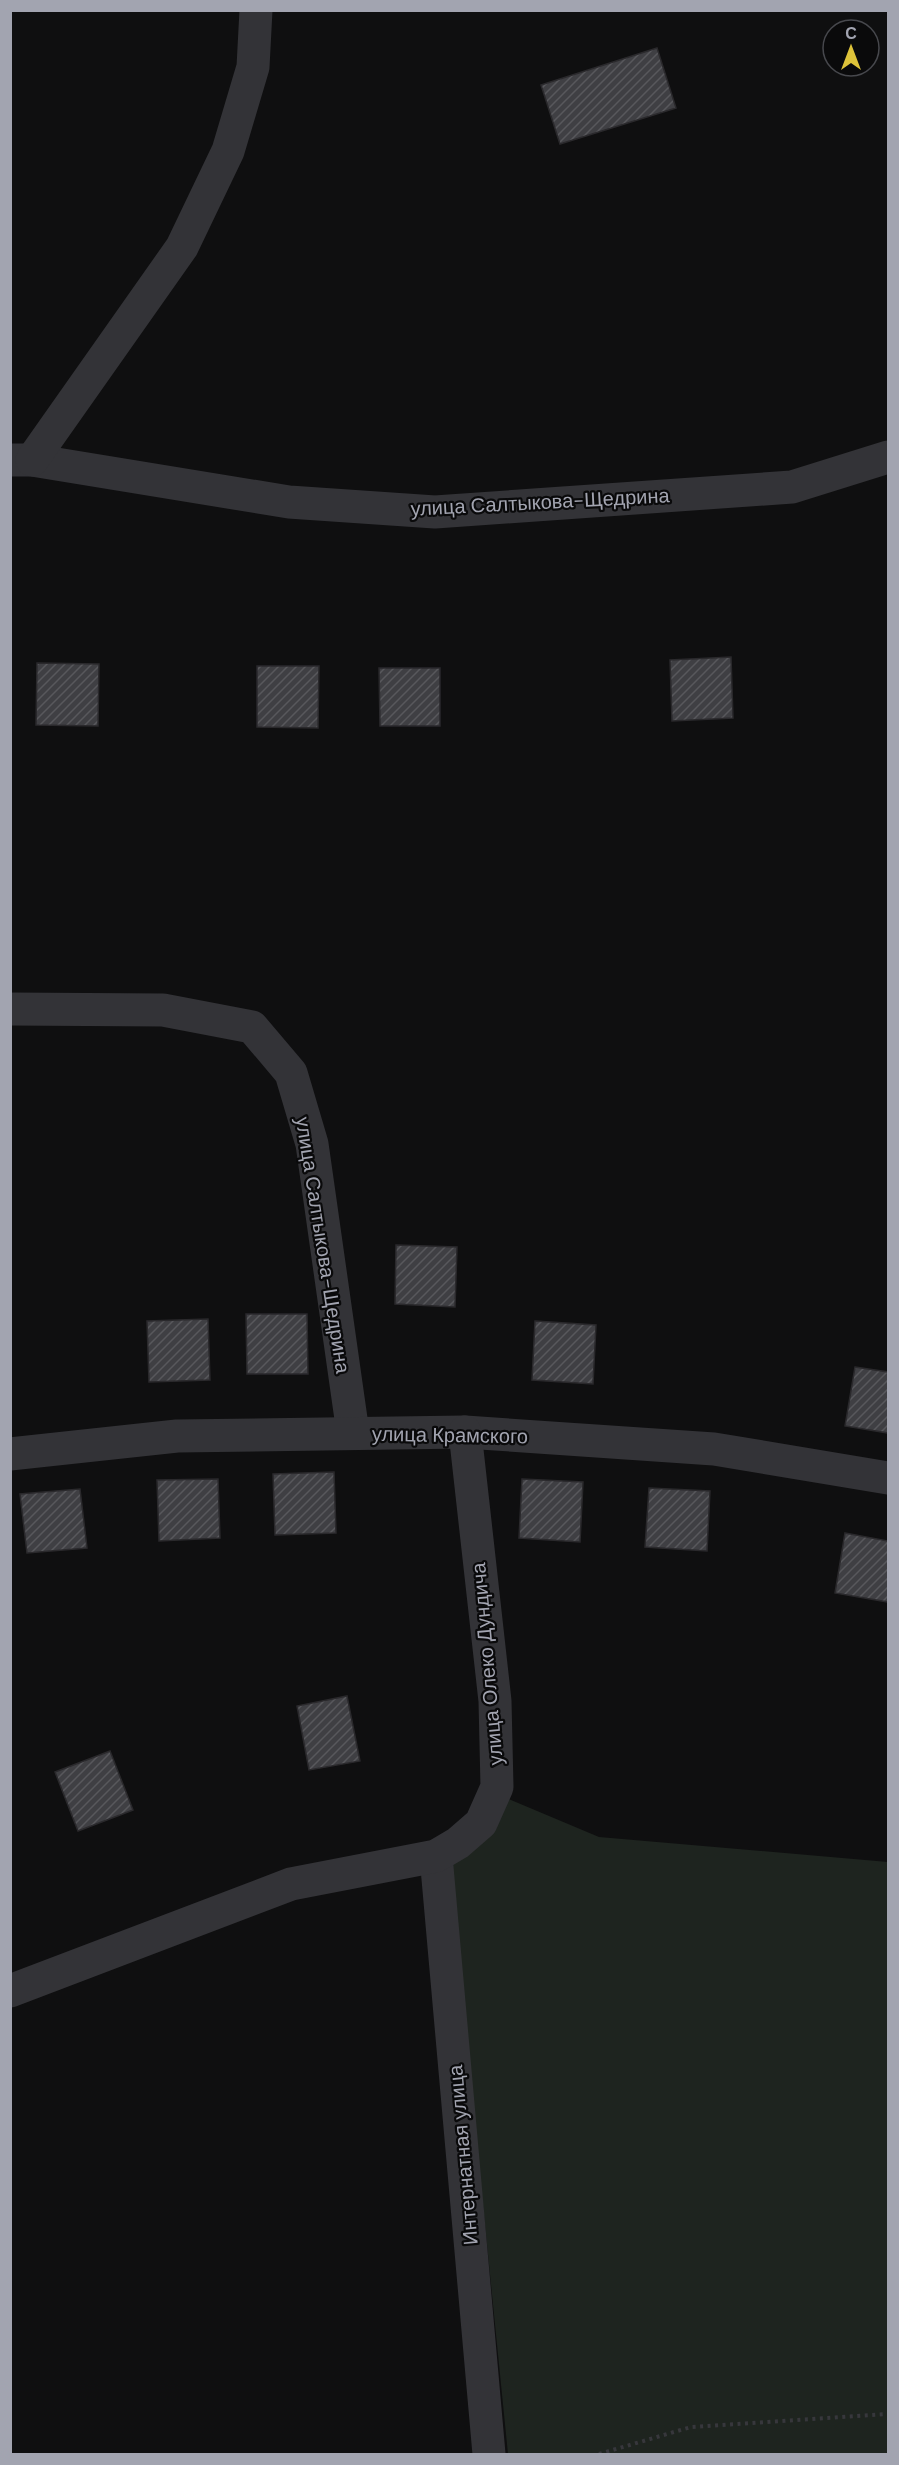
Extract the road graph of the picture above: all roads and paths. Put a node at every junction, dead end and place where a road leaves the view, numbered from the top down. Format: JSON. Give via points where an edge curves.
{"nodes":[{"id":1,"x":256,"y":10,"type":"edge"},
{"id":2,"x":888,"y":457,"type":"edge"},
{"id":3,"x":22,"y":460,"type":"edge"},
{"id":4,"x":10,"y":1009,"type":"edge"},
{"id":5,"x":465,"y":1432,"type":"junction"},
{"id":6,"x":353,"y":1433,"type":"junction"},
{"id":7,"x":10,"y":1454,"type":"edge"},
{"id":8,"x":888,"y":1478,"type":"edge"},
{"id":9,"x":436,"y":1856,"type":"junction"},
{"id":10,"x":10,"y":1991,"type":"edge"},
{"id":11,"x":888,"y":2414,"type":"edge"},
{"id":12,"x":489,"y":2454,"type":"edge"},
{"id":13,"x":599,"y":2454,"type":"edge"}],
"edges":[{"from":1,"to":3,"type":"street","via":[[253,67],[228,151],[182,247]]},
{"from":2,"to":3,"type":"street","name":"улица Салтыкова-Щедрина","via":[[792,487],[435,512],[289,502]]},
{"from":4,"to":6,"type":"street","name":"улица Салтыкова-Щедрина","via":[[163,1010],[252,1027],[291,1073],[312,1144]]},
{"from":5,"to":6,"type":"street","name":"улица Крамского"},
{"from":5,"to":8,"type":"street","name":"улица Крамского","via":[[714,1449]]},
{"from":5,"to":9,"type":"street","name":"улица Олеко Дундича","via":[[495,1701],[497,1787],[481,1823]]},
{"from":6,"to":7,"type":"street","name":"улица Крамского","via":[[177,1436]]},
{"from":9,"to":10,"type":"street","name":"улица Олеко Дундича","via":[[291,1884]]},
{"from":9,"to":12,"type":"street","name":"Интернатная улица"},
{"from":11,"to":13,"type":"path","via":[[691,2427]]}]}
